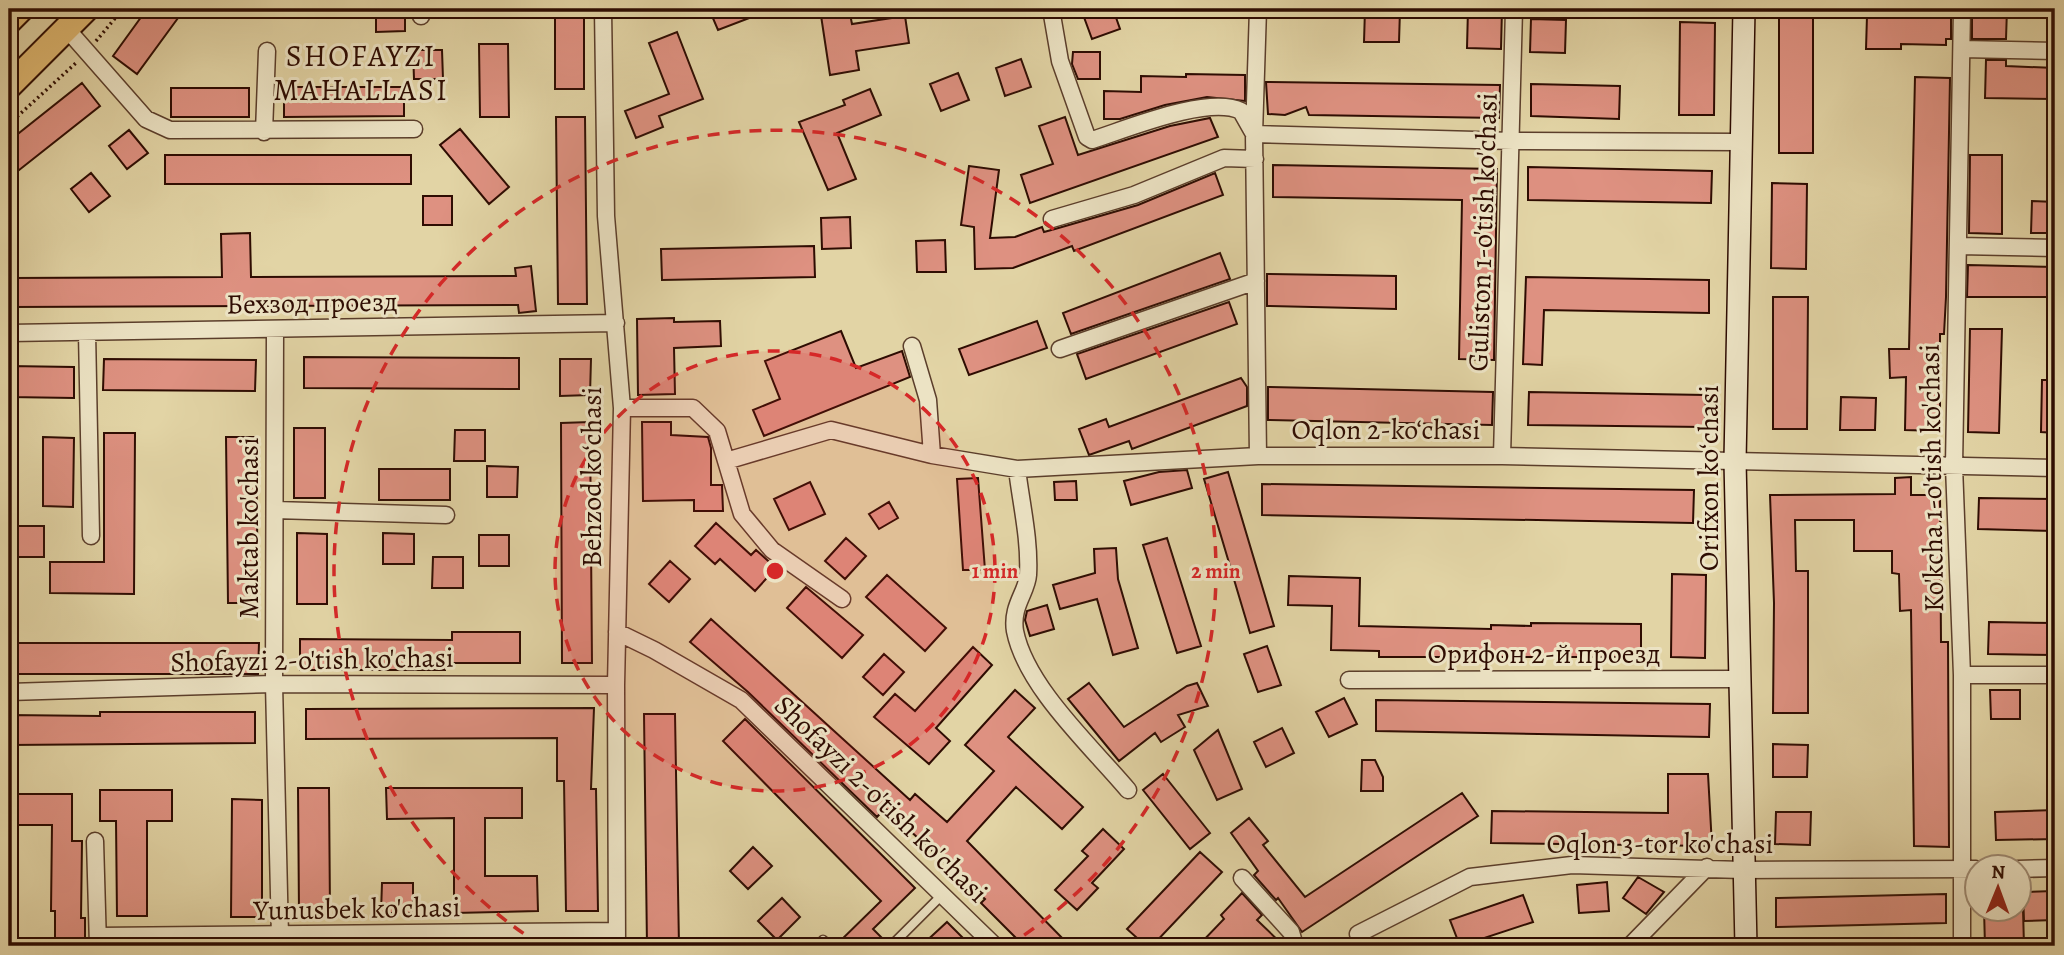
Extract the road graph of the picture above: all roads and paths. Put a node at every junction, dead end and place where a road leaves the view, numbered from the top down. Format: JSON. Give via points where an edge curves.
{"nodes":[{"id":1,"x":21,"y":9,"type":"edge"},
{"id":2,"x":86,"y":9,"type":"edge"},
{"id":3,"x":123,"y":9,"type":"edge"},
{"id":4,"x":603,"y":9,"type":"edge"},
{"id":5,"x":1051,"y":9,"type":"edge"},
{"id":6,"x":1258,"y":9,"type":"edge"},
{"id":7,"x":1514,"y":9,"type":"edge"},
{"id":8,"x":1744,"y":9,"type":"edge"},
{"id":9,"x":1962,"y":9,"type":"edge"},
{"id":10,"x":9,"y":21,"type":"edge"},
{"id":11,"x":66,"y":28,"type":"junction"},
{"id":12,"x":1962,"y":50,"type":"junction"},
{"id":13,"x":267,"y":51,"type":"dead end"},
{"id":14,"x":2055,"y":51,"type":"edge"},
{"id":15,"x":87,"y":52,"type":"junction"},
{"id":16,"x":19,"y":101,"type":"edge"},
{"id":17,"x":9,"y":124,"type":"edge"},
{"id":18,"x":415,"y":129,"type":"dead end"},
{"id":19,"x":264,"y":132,"type":"junction"},
{"id":20,"x":1254,"y":134,"type":"junction"},
{"id":21,"x":1513,"y":141,"type":"junction"},
{"id":22,"x":1740,"y":142,"type":"junction"},
{"id":23,"x":1255,"y":159,"type":"junction"},
{"id":24,"x":1052,"y":219,"type":"dead end"},
{"id":25,"x":1959,"y":246,"type":"junction"},
{"id":26,"x":2055,"y":248,"type":"edge"},
{"id":27,"x":1256,"y":281,"type":"junction"},
{"id":28,"x":616,"y":323,"type":"junction"},
{"id":29,"x":275,"y":331,"type":"junction"},
{"id":30,"x":87,"y":332,"type":"junction"},
{"id":31,"x":9,"y":333,"type":"edge"},
{"id":32,"x":912,"y":346,"type":"dead end"},
{"id":33,"x":1060,"y":349,"type":"dead end"},
{"id":34,"x":622,"y":408,"type":"junction"},
{"id":35,"x":932,"y":455,"type":"junction"},
{"id":36,"x":1258,"y":456,"type":"junction"},
{"id":37,"x":1502,"y":457,"type":"junction"},
{"id":38,"x":726,"y":461,"type":"junction"},
{"id":39,"x":1735,"y":461,"type":"junction"},
{"id":40,"x":1954,"y":466,"type":"junction"},
{"id":41,"x":2055,"y":468,"type":"edge"},
{"id":42,"x":1017,"y":469,"type":"junction"},
{"id":43,"x":275,"y":510,"type":"junction"},
{"id":44,"x":446,"y":515,"type":"dead end"},
{"id":45,"x":90,"y":537,"type":"dead end"},
{"id":46,"x":842,"y":598,"type":"dead end"},
{"id":47,"x":617,"y":632,"type":"junction"},
{"id":48,"x":1962,"y":675,"type":"junction"},
{"id":49,"x":2055,"y":675,"type":"edge"},
{"id":50,"x":1739,"y":679,"type":"junction"},
{"id":51,"x":1349,"y":680,"type":"dead end"},
{"id":52,"x":274,"y":684,"type":"junction"},
{"id":53,"x":615,"y":685,"type":"junction"},
{"id":54,"x":9,"y":692,"type":"edge"},
{"id":55,"x":1128,"y":790,"type":"dead end"},
{"id":56,"x":95,"y":841,"type":"dead end"},
{"id":57,"x":1968,"y":853,"type":"edge"},
{"id":58,"x":1707,"y":867,"type":"junction"},
{"id":59,"x":2055,"y":868,"type":"edge"},
{"id":60,"x":1962,"y":869,"type":"edge"},
{"id":61,"x":2032,"y":869,"type":"edge"},
{"id":62,"x":1742,"y":870,"type":"junction"},
{"id":63,"x":1241,"y":878,"type":"dead end"},
{"id":64,"x":943,"y":894,"type":"junction"},
{"id":65,"x":1964,"y":923,"type":"edge"},
{"id":66,"x":1358,"y":934,"type":"dead end"},
{"id":67,"x":617,"y":939,"type":"edge"},
{"id":68,"x":288,"y":940,"type":"edge"},
{"id":69,"x":98,"y":941,"type":"edge"},
{"id":70,"x":891,"y":946,"type":"edge"},
{"id":71,"x":995,"y":946,"type":"edge"},
{"id":72,"x":1294,"y":946,"type":"edge"},
{"id":73,"x":1630,"y":946,"type":"edge"},
{"id":74,"x":1746,"y":946,"type":"edge"},
{"id":75,"x":1962,"y":946,"type":"edge"}],
"edges":[{"from":1,"to":10,"type":"main road"},
{"from":2,"to":11,"type":"main road"},
{"from":3,"to":15,"type":"path"},
{"from":4,"to":28,"type":"street","name":"Behzod ko‘chasi","via":[[606,216]]},
{"from":5,"to":20,"type":"street","via":[[1060,61],[1089,139],[1188,109],[1237,108]]},
{"from":6,"to":20,"type":"street"},
{"from":7,"to":21,"type":"street","name":"Guliston 1-o'tish ko'chasi"},
{"from":8,"to":22,"type":"street","name":"Orifxon koʻchasi"},
{"from":9,"to":12,"type":"street","name":"Ko'kcha 1-o'tish ko'chasi"},
{"from":11,"to":15,"type":"street"},
{"from":11,"to":16,"type":"main road"},
{"from":12,"to":14,"type":"street"},
{"from":12,"to":25,"type":"street","name":"Ko'kcha 1-o'tish ko'chasi"},
{"from":13,"to":19,"type":"street"},
{"from":15,"to":16,"type":"path"},
{"from":15,"to":19,"type":"street","via":[[146,119],[161,128]]},
{"from":16,"to":17,"type":"path"},
{"from":18,"to":19,"type":"street"},
{"from":20,"to":21,"type":"street"},
{"from":20,"to":23,"type":"street"},
{"from":21,"to":22,"type":"street"},
{"from":21,"to":37,"type":"street","name":"Guliston 1-o'tish ko'chasi"},
{"from":22,"to":39,"type":"street","name":"Orifxon koʻchasi"},
{"from":23,"to":24,"type":"street","via":[[1224,158],[1134,195]]},
{"from":23,"to":27,"type":"street"},
{"from":25,"to":26,"type":"street"},
{"from":25,"to":40,"type":"street","name":"Ko'kcha 1-o'tish ko'chasi"},
{"from":27,"to":33,"type":"street"},
{"from":27,"to":36,"type":"street"},
{"from":28,"to":29,"type":"street","name":"Бехзод проезд"},
{"from":28,"to":34,"type":"street","name":"Behzod ko‘chasi"},
{"from":29,"to":30,"type":"street","name":"Бехзод проезд"},
{"from":29,"to":43,"type":"street","name":"Maktab ko'chasi"},
{"from":30,"to":31,"type":"street","name":"Бехзод проезд"},
{"from":30,"to":45,"type":"street"},
{"from":32,"to":35,"type":"street","via":[[928,400]]},
{"from":34,"to":38,"type":"street","via":[[693,408],[717,431]]},
{"from":34,"to":47,"type":"street","name":"Behzod ko‘chasi"},
{"from":35,"to":38,"type":"street","name":"Oqlon 2-ko‘chasi","via":[[831,430]]},
{"from":35,"to":42,"type":"street","name":"Oqlon 2-ko‘chasi"},
{"from":36,"to":37,"type":"street","name":"Oqlon 2-ko‘chasi"},
{"from":36,"to":42,"type":"street","name":"Oqlon 2-ko‘chasi"},
{"from":37,"to":39,"type":"street","name":"Oqlon 2-ko‘chasi"},
{"from":38,"to":46,"type":"street","via":[[742,514],[772,550]]},
{"from":39,"to":40,"type":"street","name":"Oqlon 2-ko‘chasi"},
{"from":39,"to":50,"type":"street","name":"Orifxon koʻchasi"},
{"from":40,"to":41,"type":"street","name":"Oqlon 2-ko‘chasi"},
{"from":40,"to":48,"type":"street","name":"Ko'kcha 1-o'tish ko'chasi"},
{"from":42,"to":55,"type":"street","via":[[1028,578],[1017,600],[1015,629],[1024,658],[1050,699]]},
{"from":43,"to":44,"type":"street"},
{"from":43,"to":52,"type":"street","name":"Maktab ko'chasi"},
{"from":47,"to":53,"type":"street","name":"Behzod ko‘chasi"},
{"from":47,"to":64,"type":"street","name":"Shofayzi 2-o'tish ko'chasi","via":[[740,701]]},
{"from":48,"to":49,"type":"street"},
{"from":48,"to":57,"type":"street","name":"Ko'kcha 1-o'tish ko'chasi"},
{"from":50,"to":51,"type":"street","name":"Орифон 2-й проезд"},
{"from":50,"to":62,"type":"street","name":"Orifxon koʻchasi"},
{"from":52,"to":53,"type":"street","name":"Shofayzi 2-o'tish ko'chasi"},
{"from":52,"to":54,"type":"street","name":"Shofayzi 2-o'tish ko'chasi"},
{"from":52,"to":68,"type":"street","name":"Maktab ko'chasi"},
{"from":53,"to":67,"type":"street","name":"Behzod ko‘chasi"},
{"from":56,"to":69,"type":"street"},
{"from":58,"to":62,"type":"street","name":"Oqlon 3-tor ko'chasi"},
{"from":58,"to":66,"type":"street","name":"Oqlon 3-tor ko'chasi","via":[[1572,865],[1470,877]]},
{"from":58,"to":73,"type":"street"},
{"from":59,"to":61,"type":"street"},
{"from":60,"to":62,"type":"street","name":"Oqlon 3-tor ko'chasi"},
{"from":62,"to":74,"type":"street","name":"Orifxon koʻchasi"},
{"from":63,"to":72,"type":"street","via":[[1291,932]]},
{"from":64,"to":70,"type":"lane"},
{"from":64,"to":71,"type":"street","name":"Shofayzi 2-o'tish ko'chasi"},
{"from":65,"to":75,"type":"street","name":"Ko'kcha 1-o'tish ko'chasi"},
{"from":67,"to":68,"type":"street","name":"Yunusbek ko'chasi"},
{"from":68,"to":69,"type":"street","name":"Yunusbek ko'chasi"}]}
